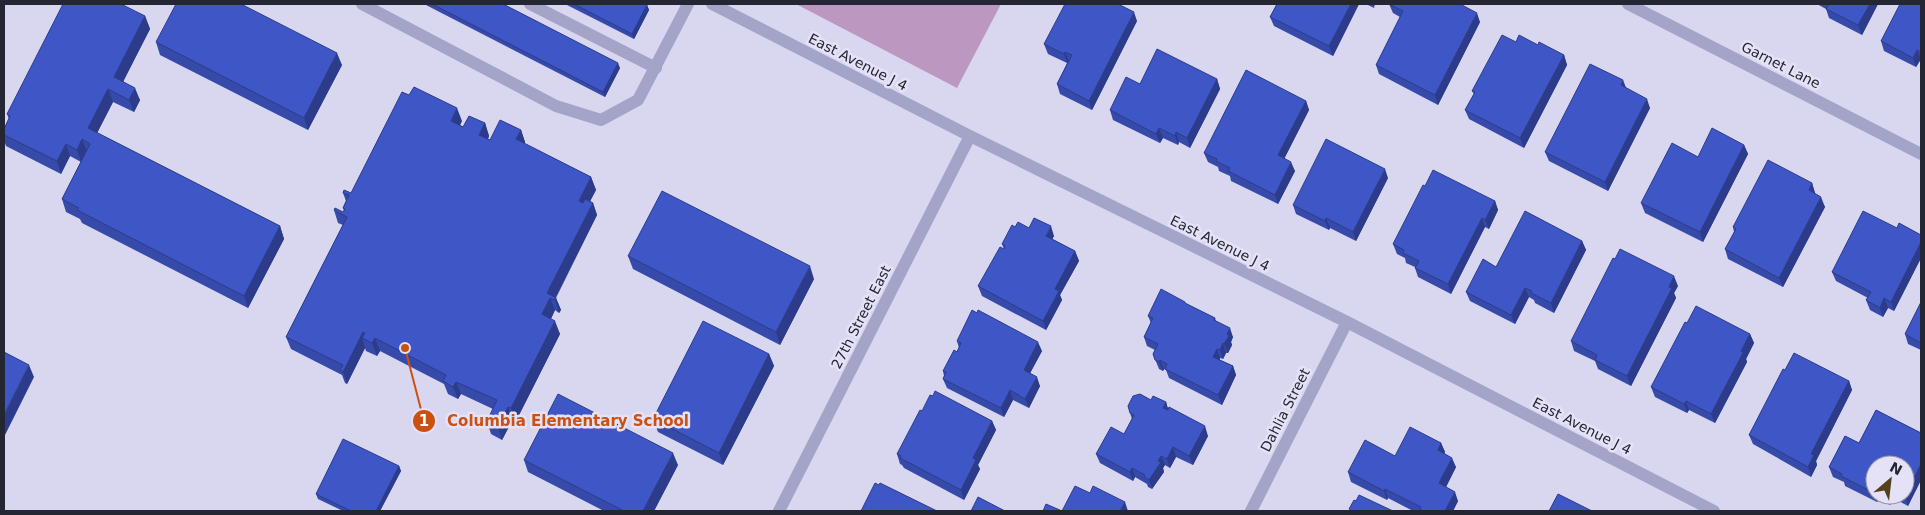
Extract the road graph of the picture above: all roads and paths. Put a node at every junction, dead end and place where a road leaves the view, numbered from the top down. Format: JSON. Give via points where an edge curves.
{"nodes":[{"id":1,"x":362,"y":4,"type":"edge"},
{"id":2,"x":530,"y":4,"type":"edge"},
{"id":3,"x":688,"y":4,"type":"edge"},
{"id":4,"x":712,"y":4,"type":"edge"},
{"id":5,"x":1628,"y":4,"type":"edge"},
{"id":6,"x":656,"y":68,"type":"junction"},
{"id":7,"x":970,"y":136,"type":"junction"},
{"id":8,"x":1921,"y":154,"type":"edge"},
{"id":9,"x":1347,"y":322,"type":"junction"},
{"id":10,"x":779,"y":511,"type":"edge"},
{"id":11,"x":1251,"y":511,"type":"edge"},
{"id":12,"x":1714,"y":511,"type":"edge"}],
"edges":[{"from":1,"to":6,"type":"street","via":[[556,106],[601,120],[638,100]]},
{"from":2,"to":6,"type":"street"},
{"from":3,"to":6,"type":"street"},
{"from":4,"to":7,"type":"street","name":"East Avenue J 4"},
{"from":5,"to":8,"type":"street","name":"Garnet Lane"},
{"from":7,"to":9,"type":"street","name":"East Avenue J 4"},
{"from":7,"to":10,"type":"street","name":"27th Street East"},
{"from":9,"to":11,"type":"street","name":"Dahlia Street"},
{"from":9,"to":12,"type":"street","name":"East Avenue J 4"}]}
